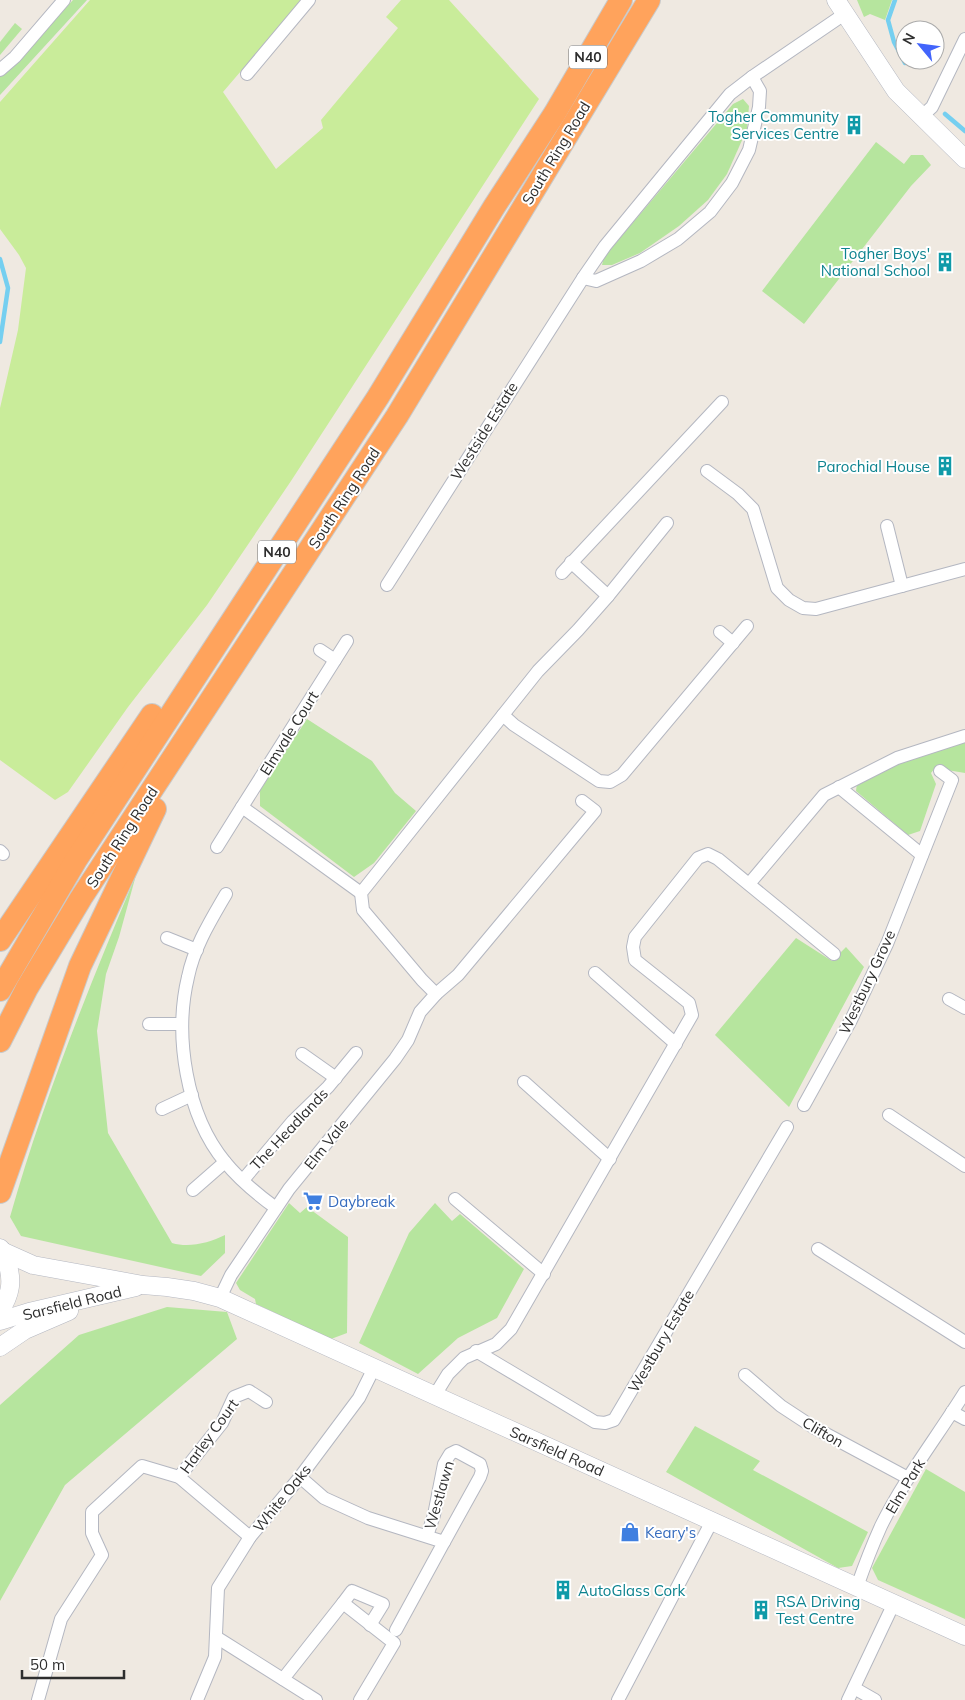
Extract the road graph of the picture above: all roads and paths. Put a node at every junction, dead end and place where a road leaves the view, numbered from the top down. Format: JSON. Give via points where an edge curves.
{"nodes":[{"id":1,"x":64,"y":0,"type":"edge"},
{"id":2,"x":309,"y":0,"type":"edge"},
{"id":3,"x":621,"y":0,"type":"edge"},
{"id":4,"x":649,"y":0,"type":"edge"},
{"id":5,"x":841,"y":7,"type":"edge"},
{"id":6,"x":965,"y":39,"type":"edge"},
{"id":7,"x":0,"y":70,"type":"edge"},
{"id":8,"x":247,"y":74,"type":"dead end"},
{"id":9,"x":752,"y":76,"type":"junction"},
{"id":10,"x":921,"y":117,"type":"junction"},
{"id":11,"x":965,"y":159,"type":"edge"},
{"id":12,"x":582,"y":278,"type":"junction"},
{"id":13,"x":378,"y":397,"type":"junction"},
{"id":14,"x":722,"y":402,"type":"dead end"},
{"id":15,"x":707,"y":471,"type":"dead end"},
{"id":16,"x":667,"y":523,"type":"dead end"},
{"id":17,"x":887,"y":526,"type":"dead end"},
{"id":18,"x":571,"y":562,"type":"junction"},
{"id":19,"x":965,"y":569,"type":"edge"},
{"id":20,"x":562,"y":573,"type":"dead end"},
{"id":21,"x":388,"y":585,"type":"dead end"},
{"id":22,"x":902,"y":586,"type":"junction"},
{"id":23,"x":608,"y":596,"type":"junction"},
{"id":24,"x":747,"y":626,"type":"dead end"},
{"id":25,"x":720,"y":632,"type":"dead end"},
{"id":26,"x":347,"y":641,"type":"dead end"},
{"id":27,"x":733,"y":643,"type":"junction"},
{"id":28,"x":320,"y":650,"type":"dead end"},
{"id":29,"x":335,"y":660,"type":"junction"},
{"id":30,"x":503,"y":715,"type":"junction"},
{"id":31,"x":194,"y":727,"type":"junction"},
{"id":32,"x":965,"y":736,"type":"edge"},
{"id":33,"x":940,"y":771,"type":"dead end"},
{"id":34,"x":839,"y":788,"type":"junction"},
{"id":35,"x":582,"y":801,"type":"dead end"},
{"id":36,"x":242,"y":807,"type":"junction"},
{"id":37,"x":217,"y":847,"type":"dead end"},
{"id":38,"x":922,"y":855,"type":"junction"},
{"id":39,"x":749,"y":884,"type":"junction"},
{"id":40,"x":361,"y":893,"type":"junction"},
{"id":41,"x":226,"y":894,"type":"dead end"},
{"id":42,"x":167,"y":938,"type":"dead end"},
{"id":43,"x":0,"y":939,"type":"edge"},
{"id":44,"x":197,"y":950,"type":"junction"},
{"id":45,"x":834,"y":954,"type":"dead end"},
{"id":46,"x":595,"y":973,"type":"dead end"},
{"id":47,"x":0,"y":990,"type":"edge"},
{"id":48,"x":436,"y":994,"type":"junction"},
{"id":49,"x":949,"y":999,"type":"dead end"},
{"id":50,"x":965,"y":1008,"type":"edge"},
{"id":51,"x":149,"y":1024,"type":"dead end"},
{"id":52,"x":181,"y":1024,"type":"junction"},
{"id":53,"x":0,"y":1042,"type":"edge"},
{"id":54,"x":676,"y":1044,"type":"junction"},
{"id":55,"x":356,"y":1052,"type":"dead end"},
{"id":56,"x":302,"y":1054,"type":"dead end"},
{"id":57,"x":336,"y":1078,"type":"junction"},
{"id":58,"x":524,"y":1082,"type":"dead end"},
{"id":59,"x":192,"y":1095,"type":"junction"},
{"id":60,"x":804,"y":1105,"type":"dead end"},
{"id":61,"x":162,"y":1109,"type":"dead end"},
{"id":62,"x":889,"y":1115,"type":"dead end"},
{"id":63,"x":787,"y":1127,"type":"dead end"},
{"id":64,"x":610,"y":1159,"type":"junction"},
{"id":65,"x":225,"y":1162,"type":"junction"},
{"id":66,"x":965,"y":1166,"type":"edge"},
{"id":67,"x":243,"y":1180,"type":"junction"},
{"id":68,"x":193,"y":1190,"type":"dead end"},
{"id":69,"x":0,"y":1192,"type":"edge"},
{"id":70,"x":455,"y":1199,"type":"dead end"},
{"id":71,"x":276,"y":1208,"type":"junction"},
{"id":72,"x":818,"y":1249,"type":"dead end"},
{"id":73,"x":2,"y":1250,"type":"edge"},
{"id":74,"x":544,"y":1274,"type":"junction"},
{"id":75,"x":143,"y":1285,"type":"junction"},
{"id":76,"x":113,"y":1292,"type":"junction"},
{"id":77,"x":220,"y":1298,"type":"junction"},
{"id":78,"x":0,"y":1311,"type":"edge"},
{"id":79,"x":0,"y":1321,"type":"edge"},
{"id":80,"x":965,"y":1342,"type":"edge"},
{"id":81,"x":0,"y":1347,"type":"edge"},
{"id":82,"x":476,"y":1352,"type":"junction"},
{"id":83,"x":374,"y":1368,"type":"junction"},
{"id":84,"x":745,"y":1375,"type":"dead end"},
{"id":85,"x":965,"y":1392,"type":"edge"},
{"id":86,"x":436,"y":1396,"type":"junction"},
{"id":87,"x":266,"y":1402,"type":"dead end"},
{"id":88,"x":952,"y":1412,"type":"junction"},
{"id":89,"x":965,"y":1420,"type":"edge"},
{"id":90,"x":179,"y":1477,"type":"junction"},
{"id":91,"x":300,"y":1477,"type":"junction"},
{"id":92,"x":908,"y":1478,"type":"junction"},
{"id":93,"x":712,"y":1521,"type":"junction"},
{"id":94,"x":427,"y":1536,"type":"junction"},
{"id":95,"x":250,"y":1537,"type":"junction"},
{"id":96,"x":444,"y":1542,"type":"junction"},
{"id":97,"x":856,"y":1587,"type":"junction"},
{"id":98,"x":343,"y":1603,"type":"junction"},
{"id":99,"x":894,"y":1603,"type":"junction"},
{"id":100,"x":370,"y":1625,"type":"junction"},
{"id":101,"x":396,"y":1630,"type":"dead end"},
{"id":102,"x":216,"y":1636,"type":"junction"},
{"id":103,"x":965,"y":1636,"type":"edge"},
{"id":104,"x":283,"y":1679,"type":"junction"},
{"id":105,"x":851,"y":1694,"type":"edge"},
{"id":106,"x":38,"y":1700,"type":"edge"},
{"id":107,"x":197,"y":1700,"type":"edge"},
{"id":108,"x":316,"y":1700,"type":"edge"},
{"id":109,"x":360,"y":1700,"type":"edge"},
{"id":110,"x":618,"y":1700,"type":"edge"},
{"id":111,"x":876,"y":1700,"type":"edge"}],
"edges":[{"from":1,"to":7,"type":"street"},
{"from":2,"to":8,"type":"street"},
{"from":3,"to":13,"type":"highway","name":"South Ring Road","number":"N40","via":[[555,113]]},
{"from":4,"to":31,"type":"highway","name":"South Ring Road","number":"N40","via":[[397,416]]},
{"from":5,"to":9,"type":"street","name":"Westside Estate"},
{"from":5,"to":10,"type":"street","via":[[896,91]]},
{"from":6,"to":10,"type":"street","via":[[932,107]]},
{"from":9,"to":12,"type":"street","name":"Westside Estate","via":[[730,94]]},
{"from":9,"to":12,"type":"street","via":[[760,92],[749,150],[732,183],[710,212],[678,239],[641,261],[596,281]]},
{"from":10,"to":11,"type":"street"},
{"from":12,"to":21,"type":"street","name":"Westside Estate"},
{"from":13,"to":43,"type":"highway","via":[[283,524]]},
{"from":13,"to":47,"type":"highway","name":"South Ring Road","number":"N40","via":[[76,860]]},
{"from":14,"to":18,"type":"street"},
{"from":15,"to":22,"type":"street","via":[[753,509],[777,588],[789,600],[803,608],[816,609]]},
{"from":16,"to":23,"type":"street"},
{"from":17,"to":22,"type":"street"},
{"from":18,"to":20,"type":"street"},
{"from":18,"to":23,"type":"street"},
{"from":19,"to":22,"type":"street"},
{"from":23,"to":30,"type":"street"},
{"from":24,"to":27,"type":"street"},
{"from":25,"to":27,"type":"street"},
{"from":26,"to":29,"type":"street","name":"Elmvale Court"},
{"from":27,"to":30,"type":"street","via":[[622,775],[610,782],[599,781]]},
{"from":28,"to":29,"type":"street"},
{"from":29,"to":36,"type":"street","name":"Elmvale Court"},
{"from":30,"to":40,"type":"street"},
{"from":31,"to":53,"type":"highway","name":"South Ring Road","number":"N40","via":[[82,898],[27,988]]},
{"from":31,"to":69,"type":"highway","via":[[80,966]]},
{"from":32,"to":34,"type":"street","via":[[897,758]]},
{"from":33,"to":38,"type":"street","name":"Westbury Grove","via":[[952,780]]},
{"from":34,"to":38,"type":"street"},
{"from":34,"to":39,"type":"street","via":[[824,795]]},
{"from":35,"to":48,"type":"street","name":"Elm Vale","via":[[595,811],[458,975]]},
{"from":36,"to":37,"type":"street","name":"Elmvale Court"},
{"from":36,"to":40,"type":"street"},
{"from":38,"to":60,"type":"street","name":"Westbury Grove","via":[[879,961]]},
{"from":39,"to":45,"type":"street"},
{"from":39,"to":54,"type":"street","via":[[718,859],[708,854],[698,858],[635,937],[634,960],[689,1003],[692,1015]]},
{"from":40,"to":48,"type":"street","via":[[363,910]]},
{"from":41,"to":44,"type":"street","name":"The Headlands"},
{"from":42,"to":44,"type":"street"},
{"from":44,"to":52,"type":"street","name":"The Headlands","via":[[188,976]]},
{"from":46,"to":54,"type":"street"},
{"from":48,"to":71,"type":"street","name":"Elm Vale","via":[[420,1012],[408,1040],[395,1059]]},
{"from":49,"to":50,"type":"street"},
{"from":51,"to":52,"type":"street"},
{"from":52,"to":59,"type":"street","name":"The Headlands"},
{"from":54,"to":64,"type":"street"},
{"from":55,"to":57,"type":"street","name":"The Headlands"},
{"from":56,"to":57,"type":"street","name":"The Headlands"},
{"from":57,"to":67,"type":"street","name":"The Headlands","via":[[293,1121]]},
{"from":58,"to":64,"type":"street"},
{"from":59,"to":61,"type":"street"},
{"from":59,"to":65,"type":"street","name":"The Headlands","via":[[198,1115]]},
{"from":62,"to":66,"type":"street"},
{"from":63,"to":82,"type":"street","name":"Westbury Estate","via":[[614,1420],[595,1422]]},
{"from":64,"to":74,"type":"street"},
{"from":65,"to":67,"type":"street","name":"The Headlands"},
{"from":65,"to":68,"type":"street","name":"The Headlands"},
{"from":67,"to":71,"type":"street","name":"The Headlands"},
{"from":70,"to":74,"type":"street"},
{"from":71,"to":77,"type":"street","name":"Elm Vale","via":[[231,1275]]},
{"from":72,"to":80,"type":"street"},
{"from":73,"to":75,"type":"street","name":"Sarsfield Road","via":[[33,1265]]},
{"from":73,"to":78,"type":"street","via":[[12,1276],[8,1299]]},
{"from":74,"to":82,"type":"street","via":[[511,1329],[496,1344]]},
{"from":75,"to":76,"type":"street","name":"Sarsfield Road"},
{"from":75,"to":77,"type":"street","name":"Sarsfield Road","via":[[185,1289]]},
{"from":76,"to":79,"type":"street","name":"Sarsfield Road"},
{"from":76,"to":81,"type":"street","via":[[25,1330]]},
{"from":77,"to":83,"type":"street","name":"Sarsfield Road"},
{"from":82,"to":86,"type":"street","via":[[464,1358],[448,1374]]},
{"from":83,"to":86,"type":"street","name":"Sarsfield Road"},
{"from":83,"to":91,"type":"street","name":"White Oaks","via":[[359,1398]]},
{"from":84,"to":92,"type":"street","name":"Clifton","via":[[812,1427]]},
{"from":85,"to":88,"type":"street","name":"Elm Park"},
{"from":86,"to":93,"type":"street","name":"Sarsfield Road"},
{"from":87,"to":90,"type":"street","name":"Harley Court","via":[[249,1391],[234,1397],[222,1423]]},
{"from":88,"to":89,"type":"street"},
{"from":88,"to":92,"type":"street","name":"Elm Park"},
{"from":90,"to":95,"type":"street","name":"Harley Court"},
{"from":90,"to":106,"type":"street","name":"Harley Court","via":[[142,1466],[92,1512],[92,1532],[102,1555],[61,1620]]},
{"from":91,"to":94,"type":"street","name":"Westlawn","via":[[324,1498],[368,1518]]},
{"from":91,"to":95,"type":"street","name":"White Oaks"},
{"from":92,"to":97,"type":"street","name":"Elm Park","via":[[881,1527]]},
{"from":93,"to":97,"type":"street","name":"Sarsfield Road"},
{"from":93,"to":110,"type":"street"},
{"from":94,"to":96,"type":"street","name":"Westlawn"},
{"from":94,"to":96,"type":"street","name":"Westlawn","via":[[444,1464],[456,1451],[480,1464],[482,1471]]},
{"from":95,"to":102,"type":"street","name":"White Oaks","via":[[218,1588]]},
{"from":96,"to":101,"type":"street","name":"Westlawn"},
{"from":97,"to":99,"type":"street","name":"Sarsfield Road"},
{"from":98,"to":100,"type":"street"},
{"from":98,"to":100,"type":"street","via":[[352,1591],[383,1604]]},
{"from":98,"to":104,"type":"street"},
{"from":99,"to":103,"type":"street","name":"Sarsfield Road"},
{"from":99,"to":105,"type":"street"},
{"from":100,"to":109,"type":"street","via":[[394,1643]]},
{"from":102,"to":104,"type":"street"},
{"from":102,"to":107,"type":"street","name":"White Oaks","via":[[215,1658]]},
{"from":104,"to":108,"type":"street"},
{"from":105,"to":111,"type":"street"}]}
